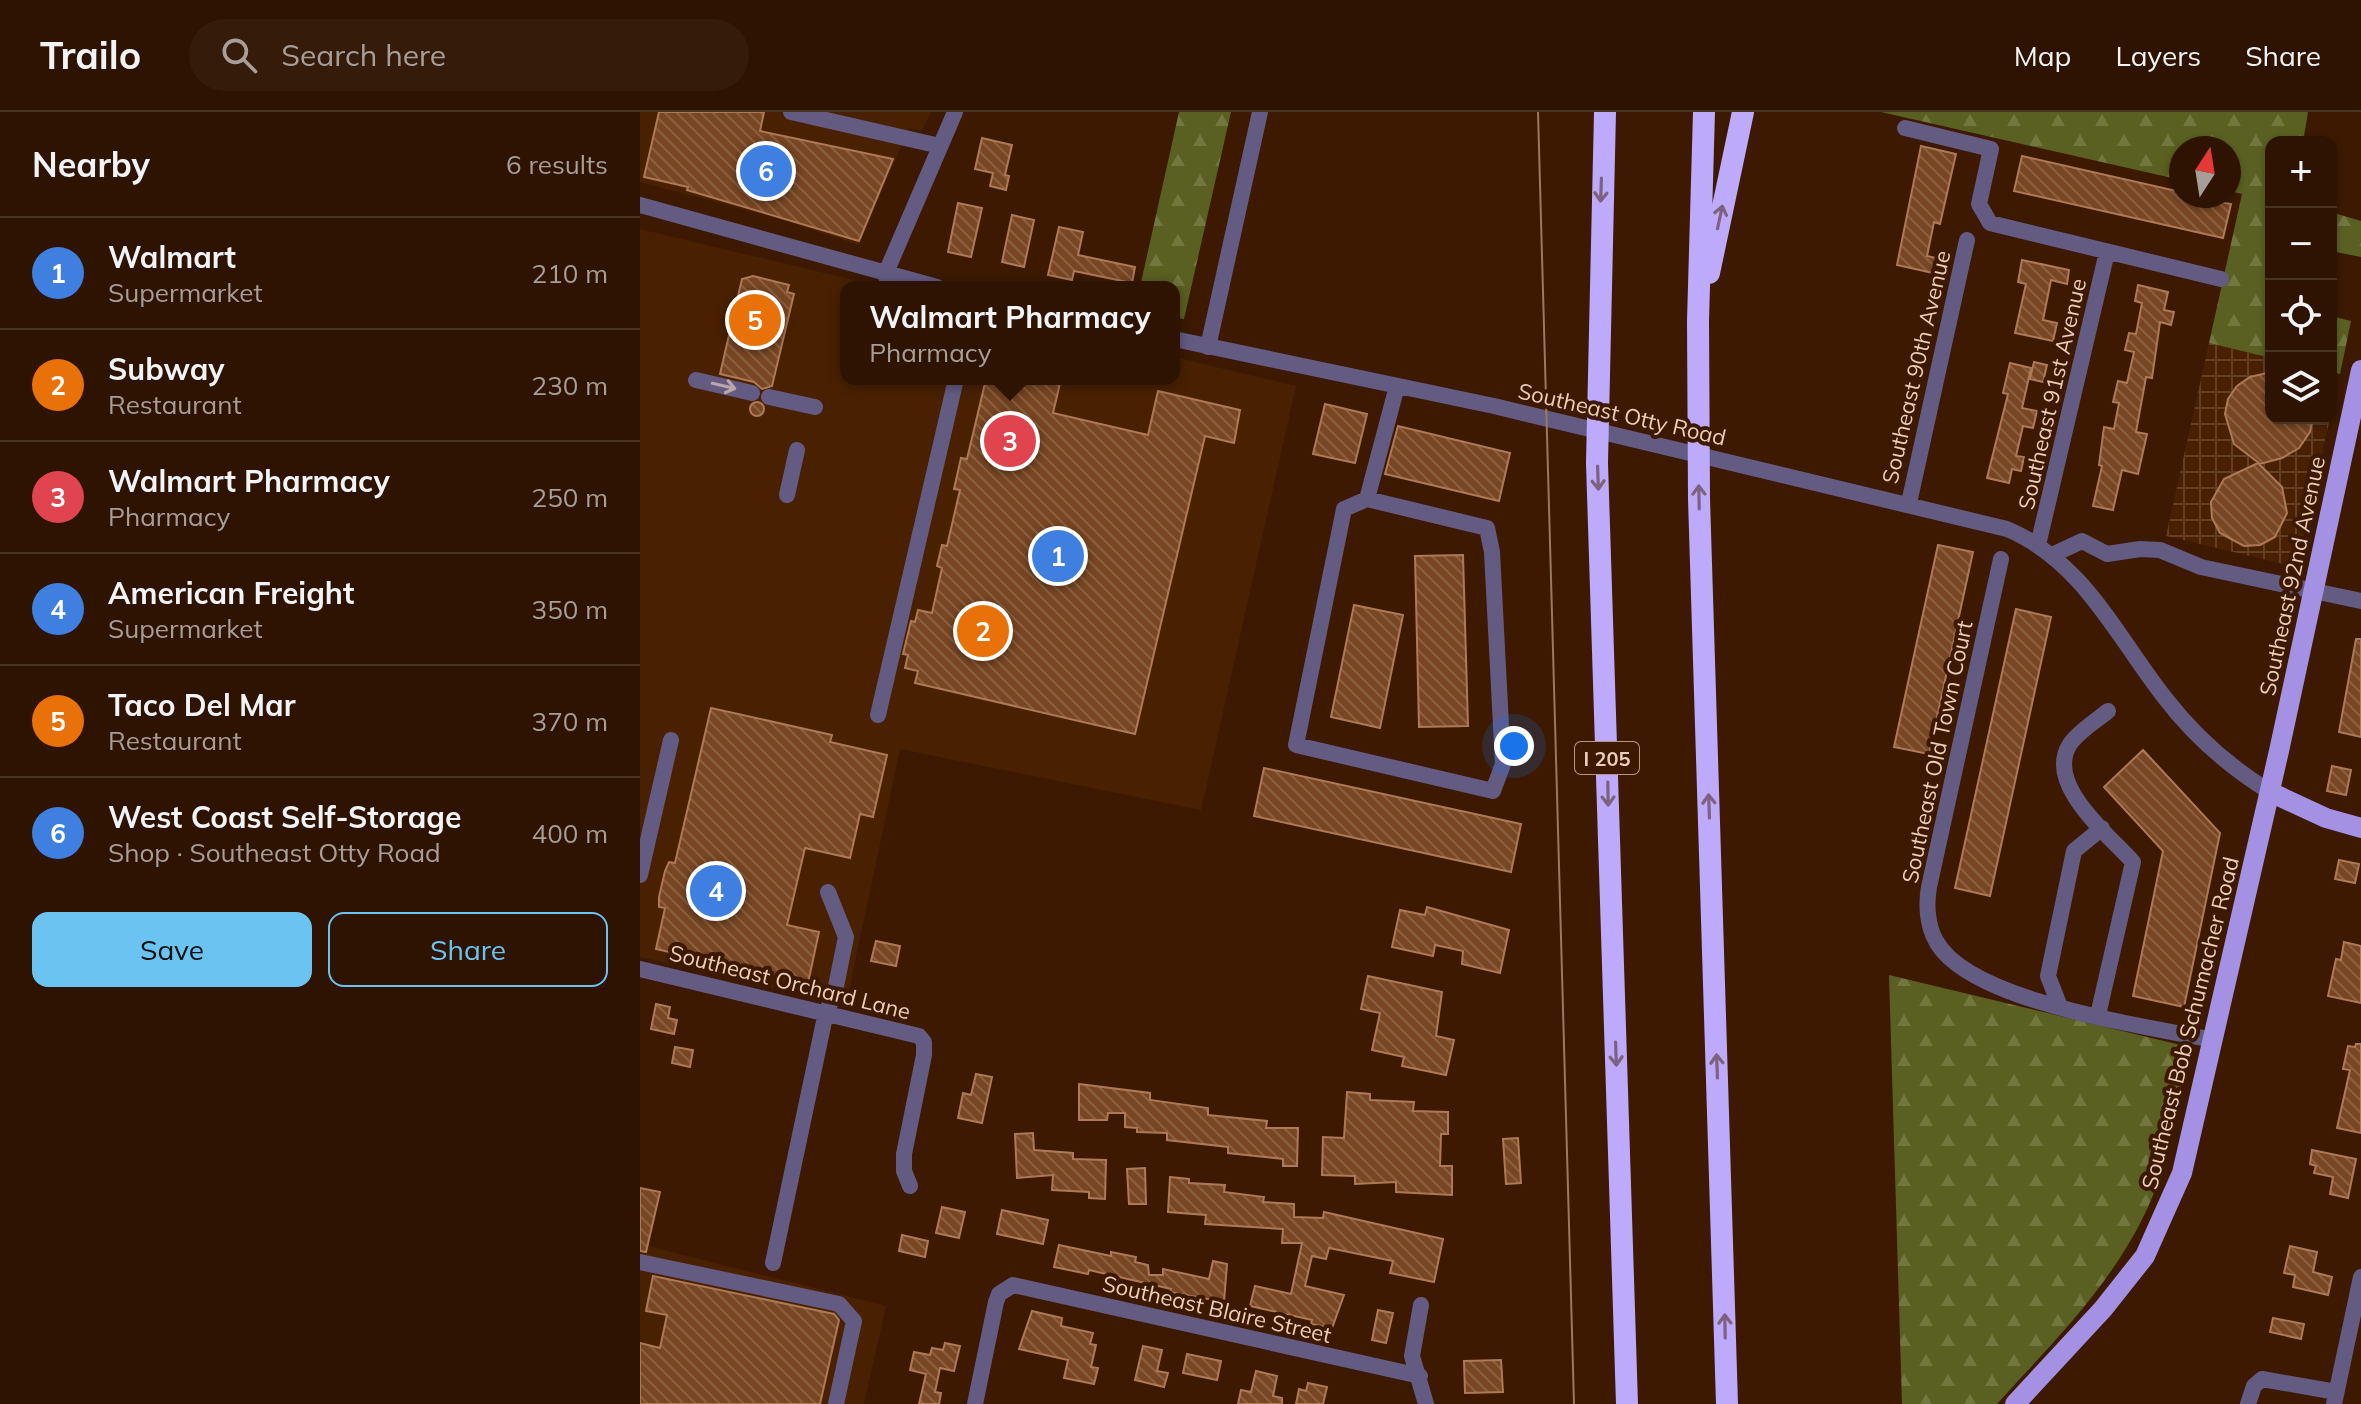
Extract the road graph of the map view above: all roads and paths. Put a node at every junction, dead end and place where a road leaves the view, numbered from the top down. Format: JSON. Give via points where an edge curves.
{"nodes":[{"id":1,"x":791,"y":112,"type":"edge"},
{"id":2,"x":955,"y":112,"type":"edge"},
{"id":3,"x":1260,"y":112,"type":"edge"},
{"id":4,"x":1605,"y":112,"type":"edge"},
{"id":5,"x":1704,"y":112,"type":"edge"},
{"id":6,"x":1743,"y":112,"type":"edge"},
{"id":7,"x":1905,"y":128,"type":"dead end"},
{"id":8,"x":940,"y":146,"type":"junction"},
{"id":9,"x":640,"y":205,"type":"edge"},
{"id":10,"x":1967,"y":240,"type":"dead end"},
{"id":11,"x":2107,"y":252,"type":"junction"},
{"id":12,"x":885,"y":275,"type":"junction"},
{"id":13,"x":2221,"y":279,"type":"dead end"},
{"id":14,"x":911,"y":281,"type":"edge"},
{"id":15,"x":1698,"y":321,"type":"junction"},
{"id":16,"x":1180,"y":340,"type":"edge"},
{"id":17,"x":1208,"y":347,"type":"junction"},
{"id":18,"x":2361,"y":370,"type":"edge"},
{"id":19,"x":696,"y":380,"type":"dead end"},
{"id":20,"x":955,"y":385,"type":"edge"},
{"id":21,"x":1397,"y":386,"type":"junction"},
{"id":22,"x":752,"y":393,"type":"dead end"},
{"id":23,"x":769,"y":397,"type":"dead end"},
{"id":24,"x":815,"y":407,"type":"dead end"},
{"id":25,"x":797,"y":450,"type":"dead end"},
{"id":26,"x":787,"y":495,"type":"dead end"},
{"id":27,"x":1367,"y":499,"type":"junction"},
{"id":28,"x":1909,"y":503,"type":"junction"},
{"id":29,"x":2045,"y":550,"type":"junction"},
{"id":30,"x":2001,"y":559,"type":"dead end"},
{"id":31,"x":2311,"y":592,"type":"junction"},
{"id":32,"x":2361,"y":601,"type":"edge"},
{"id":33,"x":2108,"y":711,"type":"dead end"},
{"id":34,"x":878,"y":715,"type":"dead end"},
{"id":35,"x":671,"y":740,"type":"dead end"},
{"id":36,"x":2270,"y":792,"type":"junction"},
{"id":37,"x":2102,"y":828,"type":"junction"},
{"id":38,"x":2361,"y":828,"type":"edge"},
{"id":39,"x":640,"y":875,"type":"edge"},
{"id":40,"x":828,"y":892,"type":"dead end"},
{"id":41,"x":640,"y":969,"type":"edge"},
{"id":42,"x":2060,"y":1007,"type":"junction"},
{"id":43,"x":826,"y":1012,"type":"junction"},
{"id":44,"x":2098,"y":1015,"type":"junction"},
{"id":45,"x":2213,"y":1040,"type":"junction"},
{"id":46,"x":910,"y":1186,"type":"dead end"},
{"id":47,"x":640,"y":1262,"type":"edge"},
{"id":48,"x":773,"y":1263,"type":"dead end"},
{"id":49,"x":2361,"y":1277,"type":"edge"},
{"id":50,"x":1421,"y":1305,"type":"dead end"},
{"id":51,"x":1420,"y":1376,"type":"junction"},
{"id":52,"x":2335,"y":1398,"type":"edge"},
{"id":53,"x":836,"y":1404,"type":"edge"},
{"id":54,"x":975,"y":1404,"type":"edge"},
{"id":55,"x":1426,"y":1404,"type":"edge"},
{"id":56,"x":1627,"y":1404,"type":"edge"},
{"id":57,"x":1727,"y":1404,"type":"edge"},
{"id":58,"x":2015,"y":1404,"type":"edge"},
{"id":59,"x":2248,"y":1404,"type":"edge"}],
"edges":[{"from":1,"to":8,"type":"street"},
{"from":2,"to":8,"type":"street"},
{"from":3,"to":17,"type":"street"},
{"from":4,"to":56,"type":"highway","number":"I 205","one_way":true,"via":[[1597,463]]},
{"from":5,"to":15,"type":"highway"},
{"from":15,"to":6,"type":"highway","one_way":true},
{"from":7,"to":11,"type":"street","via":[[1991,149],[1979,204],[1990,223]]},
{"from":8,"to":12,"type":"street"},
{"from":9,"to":12,"type":"street"},
{"from":10,"to":28,"type":"street","name":"Southeast 90th Avenue"},
{"from":11,"to":13,"type":"street"},
{"from":11,"to":29,"type":"street","name":"Southeast 91st Avenue"},
{"from":12,"to":14,"type":"street"},
{"from":57,"to":15,"type":"highway","one_way":true},
{"from":16,"to":17,"type":"street","name":"Southeast Otty Road"},
{"from":17,"to":21,"type":"street","name":"Southeast Otty Road"},
{"from":18,"to":31,"type":"main road","name":"Southeast 92nd Avenue"},
{"from":19,"to":22,"type":"street","one_way":true},
{"from":20,"to":34,"type":"street"},
{"from":21,"to":27,"type":"street"},
{"from":21,"to":28,"type":"street","name":"Southeast Otty Road"},
{"from":23,"to":24,"type":"street"},
{"from":25,"to":26,"type":"street"},
{"from":27,"to":27,"type":"street","via":[[1344,509],[1296,745],[1493,791],[1503,764],[1487,528]]},
{"from":28,"to":29,"type":"street","name":"Southeast Otty Road","via":[[1998,526]]},
{"from":29,"to":31,"type":"street","via":[[2082,541],[2107,554],[2150,549],[2201,567]]},
{"from":29,"to":36,"type":"street","name":"Southeast Otty Road","via":[[2091,594],[2201,741]]},
{"from":30,"to":42,"type":"street","name":"Southeast Old Town Court","via":[[1929,887],[1930,923],[1936,941],[1970,973]]},
{"from":31,"to":32,"type":"street"},
{"from":31,"to":36,"type":"main road","name":"Southeast 92nd Avenue"},
{"from":33,"to":37,"type":"street","via":[[2074,739],[2064,760],[2069,791]]},
{"from":35,"to":39,"type":"street"},
{"from":36,"to":38,"type":"main road"},
{"from":36,"to":45,"type":"main road","name":"Southeast Bob Schumacher Road"},
{"from":37,"to":42,"type":"street","via":[[2074,851],[2048,976]]},
{"from":37,"to":44,"type":"street","via":[[2133,862]]},
{"from":40,"to":43,"type":"street","via":[[846,937]]},
{"from":41,"to":43,"type":"street","name":"Southeast Orchard Lane"},
{"from":42,"to":44,"type":"street","name":"Southeast Old Town Court"},
{"from":43,"to":46,"type":"street","name":"Southeast Orchard Lane","via":[[911,1033],[924,1042],[904,1154]]},
{"from":43,"to":48,"type":"street"},
{"from":44,"to":45,"type":"street","name":"Southeast Old Town Court"},
{"from":45,"to":58,"type":"main road","name":"Southeast Bob Schumacher Road","via":[[2182,1173],[2145,1256]]},
{"from":47,"to":53,"type":"street","via":[[839,1304],[854,1321]]},
{"from":49,"to":52,"type":"street"},
{"from":50,"to":51,"type":"street","via":[[1412,1356]]},
{"from":51,"to":54,"type":"street","name":"Southeast Blaire Street","via":[[1013,1285],[996,1302]]},
{"from":51,"to":55,"type":"street"},
{"from":52,"to":59,"type":"street","via":[[2262,1379]]}]}
